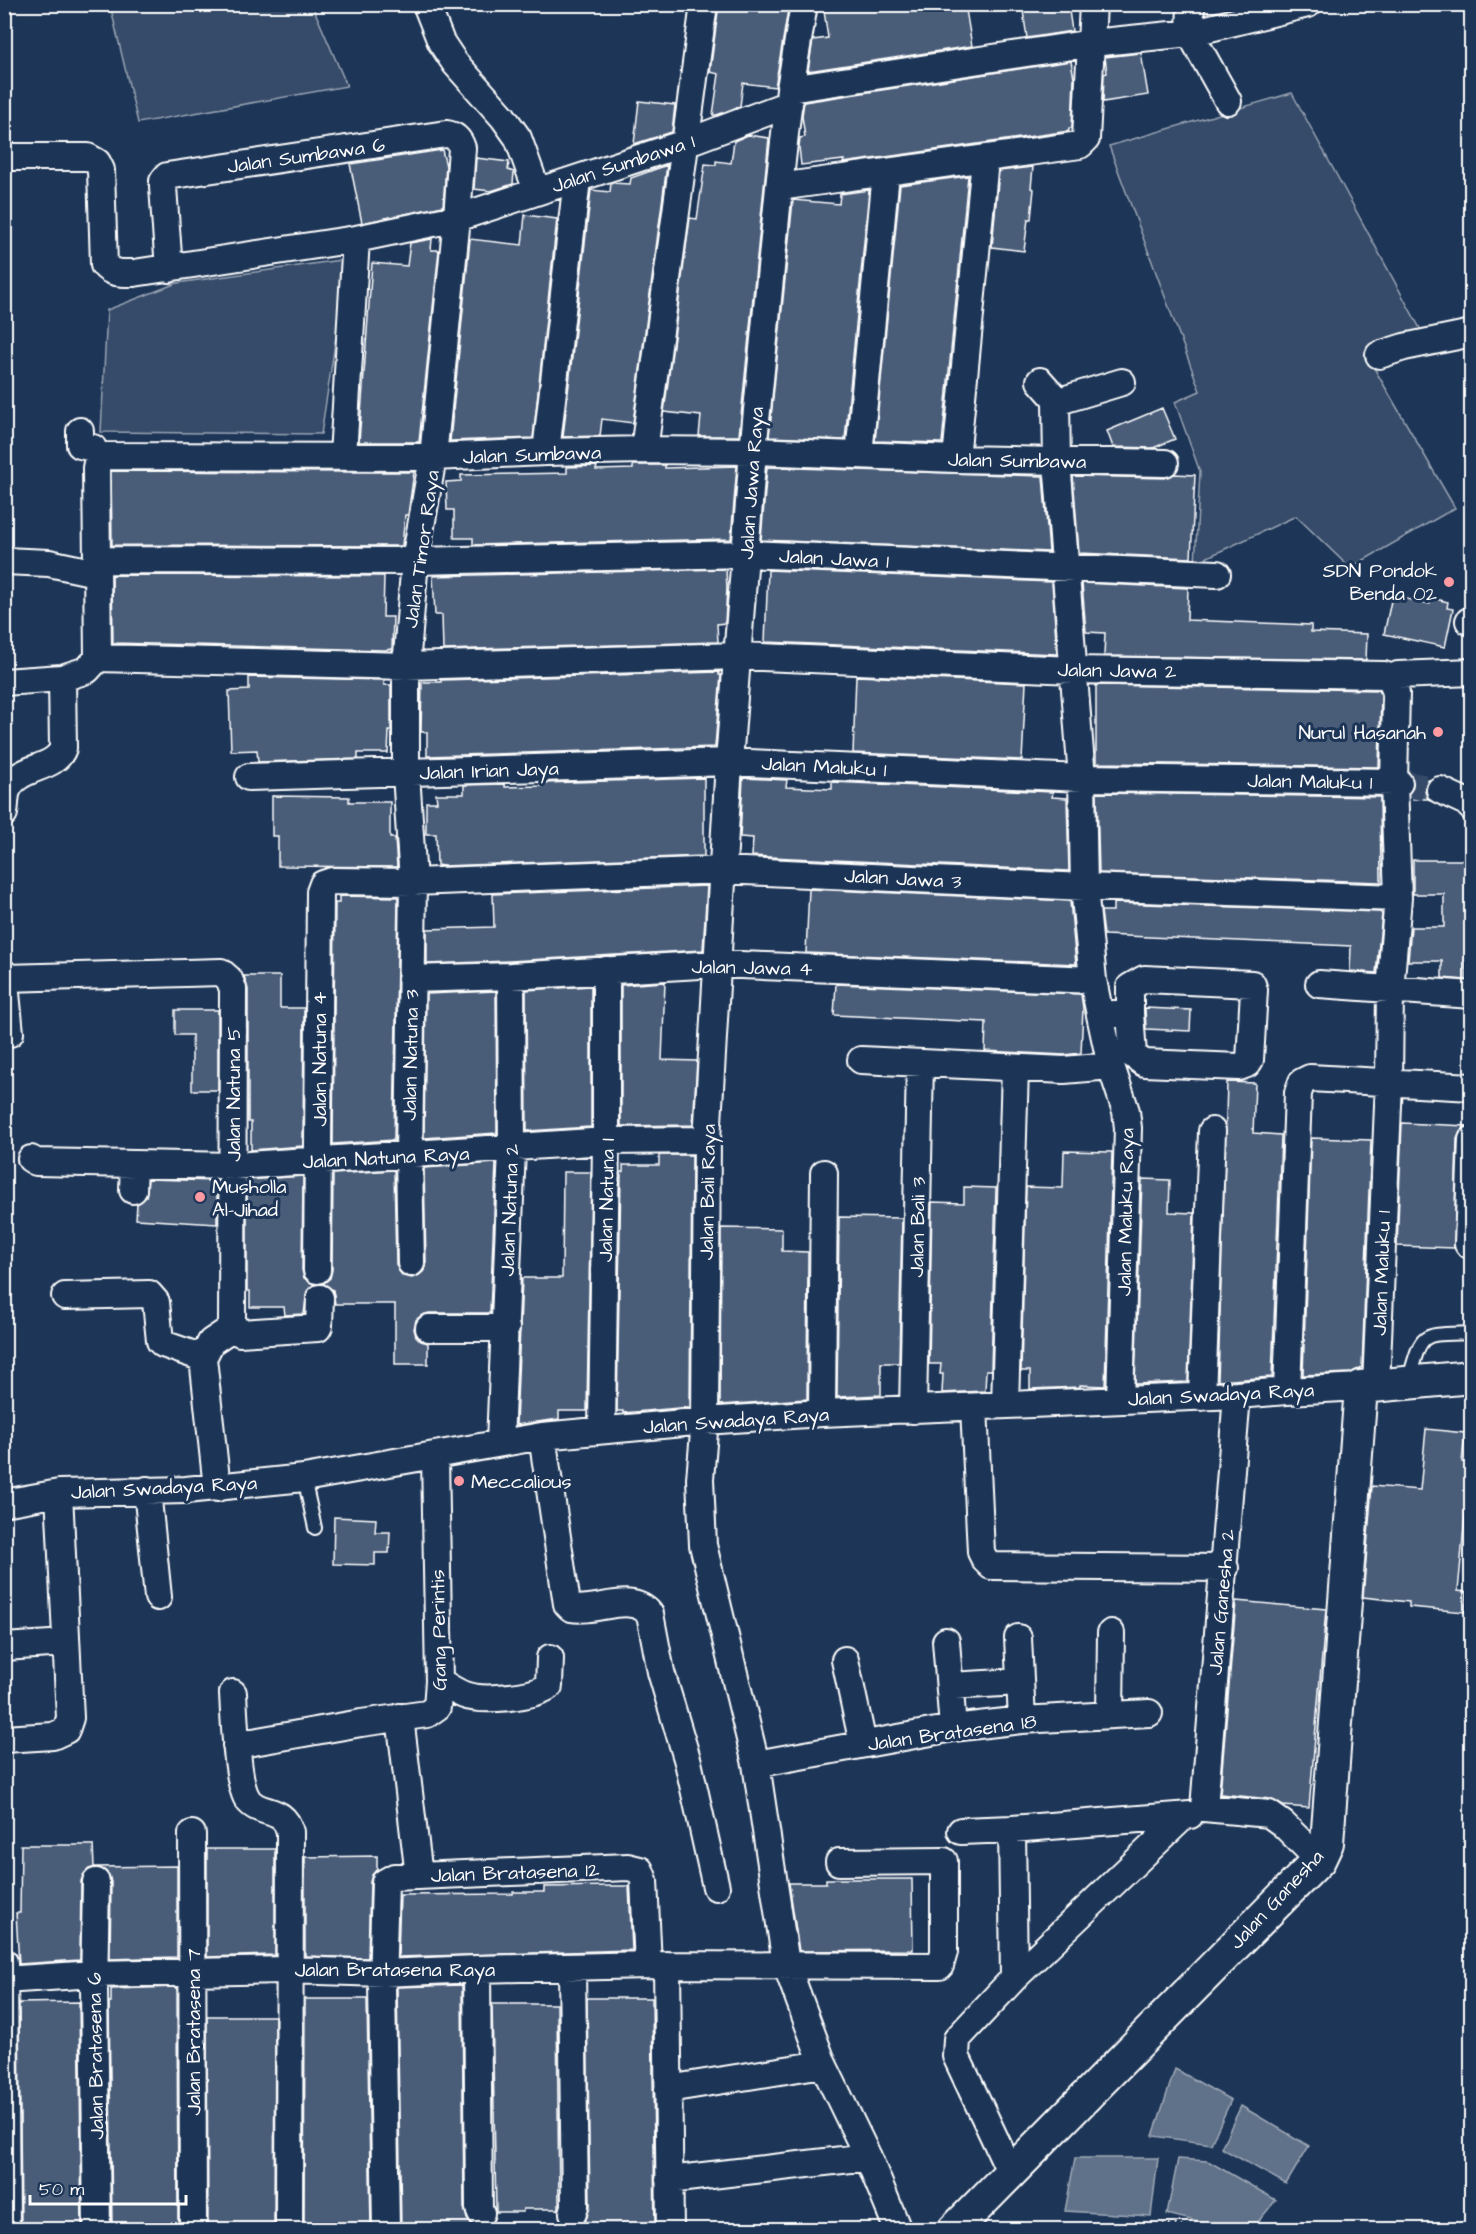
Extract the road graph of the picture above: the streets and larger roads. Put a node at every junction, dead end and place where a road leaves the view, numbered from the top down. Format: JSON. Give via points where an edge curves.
{"nodes":[{"id":1,"x":426,"y":4,"type":"edge"},
{"id":2,"x":704,"y":4,"type":"edge"},
{"id":3,"x":804,"y":4,"type":"edge"},
{"id":4,"x":1093,"y":4,"type":"edge"},
{"id":5,"x":1191,"y":4,"type":"edge"},
{"id":6,"x":1308,"y":4,"type":"edge"},
{"id":7,"x":1190,"y":33,"type":"junction"},
{"id":8,"x":1092,"y":43,"type":"junction"},
{"id":9,"x":789,"y":97,"type":"junction"},
{"id":10,"x":1228,"y":101,"type":"dead end"},
{"id":11,"x":685,"y":143,"type":"junction"},
{"id":12,"x":4,"y":157,"type":"edge"},
{"id":13,"x":985,"y":160,"type":"junction"},
{"id":14,"x":886,"y":173,"type":"junction"},
{"id":15,"x":576,"y":179,"type":"junction"},
{"id":16,"x":779,"y":187,"type":"junction"},
{"id":17,"x":537,"y":191,"type":"junction"},
{"id":18,"x":457,"y":218,"type":"junction"},
{"id":19,"x":356,"y":239,"type":"junction"},
{"id":20,"x":169,"y":269,"type":"junction"},
{"id":21,"x":1472,"y":333,"type":"edge"},
{"id":22,"x":1379,"y":355,"type":"dead end"},
{"id":23,"x":1040,"y":381,"type":"dead end"},
{"id":24,"x":1122,"y":382,"type":"dead end"},
{"id":25,"x":1056,"y":402,"type":"junction"},
{"id":26,"x":80,"y":431,"type":"dead end"},
{"id":27,"x":644,"y":450,"type":"junction"},
{"id":28,"x":753,"y":451,"type":"junction"},
{"id":29,"x":546,"y":452,"type":"junction"},
{"id":30,"x":859,"y":455,"type":"junction"},
{"id":31,"x":343,"y":456,"type":"junction"},
{"id":32,"x":433,"y":457,"type":"junction"},
{"id":33,"x":98,"y":458,"type":"junction"},
{"id":34,"x":956,"y":459,"type":"junction"},
{"id":35,"x":1057,"y":461,"type":"junction"},
{"id":36,"x":1165,"y":463,"type":"dead end"},
{"id":37,"x":746,"y":554,"type":"junction"},
{"id":38,"x":4,"y":561,"type":"edge"},
{"id":39,"x":415,"y":561,"type":"junction"},
{"id":40,"x":96,"y":566,"type":"junction"},
{"id":41,"x":1065,"y":569,"type":"junction"},
{"id":42,"x":1217,"y":574,"type":"dead end"},
{"id":43,"x":731,"y":657,"type":"junction"},
{"id":44,"x":106,"y":658,"type":"junction"},
{"id":45,"x":406,"y":666,"type":"junction"},
{"id":46,"x":1073,"y":670,"type":"junction"},
{"id":47,"x":1472,"y":672,"type":"edge"},
{"id":48,"x":62,"y":678,"type":"junction"},
{"id":49,"x":1390,"y":678,"type":"junction"},
{"id":50,"x":4,"y":682,"type":"edge"},
{"id":51,"x":729,"y":762,"type":"junction"},
{"id":52,"x":406,"y":773,"type":"junction"},
{"id":53,"x":249,"y":777,"type":"dead end"},
{"id":54,"x":1082,"y":777,"type":"junction"},
{"id":55,"x":1397,"y":783,"type":"junction"},
{"id":56,"x":1440,"y":790,"type":"tunnel mouth"},
{"id":57,"x":1472,"y":808,"type":"edge"},
{"id":58,"x":4,"y":813,"type":"edge"},
{"id":59,"x":723,"y":870,"type":"junction"},
{"id":60,"x":413,"y":882,"type":"junction"},
{"id":61,"x":323,"y":884,"type":"joint"},
{"id":62,"x":1084,"y":887,"type":"junction"},
{"id":63,"x":1398,"y":898,"type":"junction"},
{"id":64,"x":717,"y":964,"type":"junction"},
{"id":65,"x":606,"y":970,"type":"junction"},
{"id":66,"x":5,"y":975,"type":"edge"},
{"id":67,"x":511,"y":976,"type":"junction"},
{"id":68,"x":411,"y":979,"type":"junction"},
{"id":69,"x":1093,"y":980,"type":"junction"},
{"id":70,"x":1319,"y":984,"type":"dead end"},
{"id":71,"x":1390,"y":990,"type":"junction"},
{"id":72,"x":1472,"y":995,"type":"edge"},
{"id":73,"x":1130,"y":1013,"type":"junction"},
{"id":74,"x":1100,"y":1015,"type":"junction"},
{"id":75,"x":10,"y":1033,"type":"dead end"},
{"id":76,"x":861,"y":1060,"type":"dead end"},
{"id":77,"x":920,"y":1063,"type":"junction"},
{"id":78,"x":1111,"y":1066,"type":"junction"},
{"id":79,"x":1015,"y":1068,"type":"junction"},
{"id":80,"x":1389,"y":1082,"type":"junction"},
{"id":81,"x":1472,"y":1087,"type":"edge"},
{"id":82,"x":1212,"y":1131,"type":"dead end"},
{"id":83,"x":706,"y":1140,"type":"junction"},
{"id":84,"x":1472,"y":1140,"type":"edge"},
{"id":85,"x":606,"y":1142,"type":"junction"},
{"id":86,"x":512,"y":1149,"type":"junction"},
{"id":87,"x":409,"y":1156,"type":"junction"},
{"id":88,"x":31,"y":1158,"type":"dead end"},
{"id":89,"x":318,"y":1161,"type":"junction"},
{"id":90,"x":134,"y":1164,"type":"junction"},
{"id":91,"x":234,"y":1166,"type":"junction"},
{"id":92,"x":824,"y":1173,"type":"dead end"},
{"id":93,"x":133,"y":1190,"type":"dead end"},
{"id":94,"x":1468,"y":1244,"type":"dead end"},
{"id":95,"x":411,"y":1263,"type":"dead end"},
{"id":96,"x":317,"y":1270,"type":"dead end"},
{"id":97,"x":65,"y":1296,"type":"dead end"},
{"id":98,"x":320,"y":1298,"type":"dead end"},
{"id":99,"x":232,"y":1328,"type":"junction"},
{"id":100,"x":429,"y":1328,"type":"dead end"},
{"id":101,"x":506,"y":1328,"type":"junction"},
{"id":102,"x":203,"y":1358,"type":"junction"},
{"id":103,"x":1472,"y":1377,"type":"edge"},
{"id":104,"x":1369,"y":1387,"type":"junction"},
{"id":105,"x":1202,"y":1389,"type":"junction"},
{"id":106,"x":1287,"y":1390,"type":"junction"},
{"id":107,"x":1006,"y":1395,"type":"junction"},
{"id":108,"x":1237,"y":1395,"type":"junction"},
{"id":109,"x":1119,"y":1400,"type":"junction"},
{"id":110,"x":913,"y":1401,"type":"junction"},
{"id":111,"x":822,"y":1402,"type":"junction"},
{"id":112,"x":974,"y":1407,"type":"junction"},
{"id":113,"x":705,"y":1421,"type":"junction"},
{"id":114,"x":602,"y":1430,"type":"junction"},
{"id":115,"x":542,"y":1436,"type":"junction"},
{"id":116,"x":500,"y":1443,"type":"junction"},
{"id":117,"x":435,"y":1456,"type":"junction"},
{"id":118,"x":217,"y":1488,"type":"junction"},
{"id":119,"x":147,"y":1490,"type":"junction"},
{"id":120,"x":59,"y":1493,"type":"junction"},
{"id":121,"x":4,"y":1503,"type":"edge"},
{"id":122,"x":1225,"y":1568,"type":"junction"},
{"id":123,"x":158,"y":1598,"type":"dead end"},
{"id":124,"x":1112,"y":1633,"type":"dead end"},
{"id":125,"x":1018,"y":1638,"type":"dead end"},
{"id":126,"x":946,"y":1641,"type":"dead end"},
{"id":127,"x":66,"y":1643,"type":"junction"},
{"id":128,"x":4,"y":1647,"type":"edge"},
{"id":129,"x":550,"y":1658,"type":"dead end"},
{"id":130,"x":846,"y":1660,"type":"dead end"},
{"id":131,"x":439,"y":1681,"type":"junction"},
{"id":132,"x":1020,"y":1682,"type":"junction"},
{"id":133,"x":950,"y":1686,"type":"junction"},
{"id":134,"x":233,"y":1693,"type":"dead end"},
{"id":135,"x":1149,"y":1713,"type":"dead end"},
{"id":136,"x":1110,"y":1715,"type":"junction"},
{"id":137,"x":400,"y":1717,"type":"junction"},
{"id":138,"x":1022,"y":1720,"type":"junction"},
{"id":139,"x":953,"y":1728,"type":"junction"},
{"id":140,"x":4,"y":1739,"type":"edge"},
{"id":141,"x":863,"y":1744,"type":"junction"},
{"id":142,"x":236,"y":1745,"type":"junction"},
{"id":143,"x":756,"y":1764,"type":"junction"},
{"id":144,"x":1194,"y":1812,"type":"junction"},
{"id":145,"x":1012,"y":1829,"type":"junction"},
{"id":146,"x":961,"y":1831,"type":"dead end"},
{"id":147,"x":192,"y":1834,"type":"dead end"},
{"id":148,"x":1319,"y":1860,"type":"junction"},
{"id":149,"x":839,"y":1862,"type":"dead end"},
{"id":150,"x":419,"y":1876,"type":"junction"},
{"id":151,"x":96,"y":1882,"type":"dead end"},
{"id":152,"x":716,"y":1887,"type":"dead end"},
{"id":153,"x":4,"y":1962,"type":"edge"},
{"id":154,"x":786,"y":1964,"type":"junction"},
{"id":155,"x":658,"y":1965,"type":"junction"},
{"id":156,"x":572,"y":1967,"type":"junction"},
{"id":157,"x":477,"y":1969,"type":"junction"},
{"id":158,"x":288,"y":1970,"type":"junction"},
{"id":159,"x":193,"y":1972,"type":"junction"},
{"id":160,"x":383,"y":1973,"type":"junction"},
{"id":161,"x":94,"y":1974,"type":"junction"},
{"id":162,"x":1014,"y":1978,"type":"junction"},
{"id":163,"x":5,"y":1980,"type":"edge"},
{"id":164,"x":823,"y":2064,"type":"junction"},
{"id":165,"x":668,"y":2089,"type":"junction"},
{"id":166,"x":868,"y":2157,"type":"junction"},
{"id":167,"x":1010,"y":2171,"type":"junction"},
{"id":168,"x":669,"y":2180,"type":"junction"},
{"id":169,"x":573,"y":2212,"type":"dead end"},
{"id":170,"x":481,"y":2213,"type":"dead end"},
{"id":171,"x":6,"y":2229,"type":"edge"},
{"id":172,"x":98,"y":2229,"type":"edge"},
{"id":173,"x":194,"y":2229,"type":"edge"},
{"id":174,"x":289,"y":2229,"type":"edge"},
{"id":175,"x":386,"y":2229,"type":"edge"},
{"id":176,"x":670,"y":2229,"type":"edge"},
{"id":177,"x":898,"y":2229,"type":"edge"},
{"id":178,"x":954,"y":2229,"type":"edge"}],
"edges":[{"from":1,"to":17,"type":"street","via":[[441,42],[455,63],[518,138]]},
{"from":2,"to":11,"type":"street"},
{"from":3,"to":9,"type":"street","name":"Jalan Jawa Raya"},
{"from":4,"to":8,"type":"street"},
{"from":5,"to":7,"type":"street"},
{"from":6,"to":7,"type":"street","name":"Jalan Sumbawa 1"},
{"from":7,"to":8,"type":"street","name":"Jalan Sumbawa 1"},
{"from":7,"to":10,"type":"street"},
{"from":8,"to":9,"type":"street","name":"Jalan Sumbawa 1"},
{"from":8,"to":13,"type":"street","via":[[1086,139],[1080,145]]},
{"from":9,"to":11,"type":"street","name":"Jalan Sumbawa 1"},
{"from":9,"to":16,"type":"street","name":"Jalan Jawa Raya"},
{"from":11,"to":15,"type":"street","name":"Jalan Sumbawa 1"},
{"from":11,"to":27,"type":"street"},
{"from":12,"to":20,"type":"street","name":"Jalan Sumbawa 1","via":[[88,157],[97,162],[101,170],[104,265],[118,273]]},
{"from":13,"to":14,"type":"street"},
{"from":13,"to":34,"type":"street"},
{"from":14,"to":16,"type":"street"},
{"from":14,"to":30,"type":"street"},
{"from":15,"to":17,"type":"street","name":"Jalan Sumbawa 1"},
{"from":15,"to":29,"type":"street"},
{"from":16,"to":28,"type":"street","name":"Jalan Jawa Raya"},
{"from":17,"to":18,"type":"street","name":"Jalan Sumbawa 1"},
{"from":18,"to":19,"type":"street","name":"Jalan Sumbawa 1"},
{"from":18,"to":20,"type":"street","name":"Jalan Sumbawa 6","via":[[462,148],[453,135],[167,176],[163,188]]},
{"from":18,"to":32,"type":"street","name":"Jalan Timor Raya"},
{"from":19,"to":20,"type":"street","name":"Jalan Sumbawa 1"},
{"from":19,"to":31,"type":"street"},
{"from":21,"to":22,"type":"street"},
{"from":23,"to":25,"type":"street"},
{"from":24,"to":25,"type":"street"},
{"from":25,"to":35,"type":"street"},
{"from":26,"to":33,"type":"street","via":[[80,446],[93,448]]},
{"from":27,"to":28,"type":"street","name":"Jalan Sumbawa"},
{"from":27,"to":29,"type":"street","name":"Jalan Sumbawa"},
{"from":28,"to":30,"type":"street","name":"Jalan Sumbawa"},
{"from":28,"to":37,"type":"street","name":"Jalan Jawa Raya"},
{"from":29,"to":32,"type":"street","name":"Jalan Sumbawa"},
{"from":30,"to":34,"type":"street","name":"Jalan Sumbawa"},
{"from":31,"to":32,"type":"street","name":"Jalan Sumbawa"},
{"from":31,"to":33,"type":"street","name":"Jalan Sumbawa"},
{"from":32,"to":39,"type":"street","name":"Jalan Timor Raya"},
{"from":33,"to":40,"type":"street"},
{"from":34,"to":35,"type":"street","name":"Jalan Sumbawa"},
{"from":35,"to":36,"type":"street","name":"Jalan Sumbawa"},
{"from":35,"to":41,"type":"street"},
{"from":37,"to":39,"type":"street","name":"Jalan Jawa 1"},
{"from":37,"to":41,"type":"street","name":"Jalan Jawa 1"},
{"from":37,"to":43,"type":"street","name":"Jalan Jawa Raya"},
{"from":38,"to":40,"type":"street","name":"Jalan Jawa 1"},
{"from":39,"to":40,"type":"street","name":"Jalan Jawa 1"},
{"from":39,"to":45,"type":"street","name":"Jalan Timor Raya"},
{"from":40,"to":44,"type":"street"},
{"from":41,"to":42,"type":"street","name":"Jalan Jawa 1"},
{"from":41,"to":46,"type":"street"},
{"from":43,"to":45,"type":"street","name":"Jalan Jawa 2"},
{"from":43,"to":46,"type":"street","name":"Jalan Jawa 2"},
{"from":43,"to":51,"type":"street","name":"Jalan Jawa Raya"},
{"from":44,"to":45,"type":"street","name":"Jalan Jawa 2"},
{"from":44,"to":48,"type":"street"},
{"from":45,"to":52,"type":"street","name":"Jalan Timor Raya"},
{"from":46,"to":49,"type":"street","name":"Jalan Jawa 2"},
{"from":46,"to":54,"type":"street"},
{"from":47,"to":49,"type":"street","name":"Jalan Jawa 2"},
{"from":48,"to":50,"type":"street"},
{"from":48,"to":58,"type":"street","via":[[61,755],[19,775],[6,792]]},
{"from":49,"to":55,"type":"street","via":[[1396,693]]},
{"from":51,"to":52,"type":"street","name":"Jalan Irian Jaya"},
{"from":51,"to":54,"type":"street","name":"Jalan Maluku 1"},
{"from":51,"to":59,"type":"street","name":"Jalan Jawa Raya"},
{"from":52,"to":53,"type":"street","name":"Jalan Irian Jaya"},
{"from":52,"to":60,"type":"street","name":"Jalan Timor Raya"},
{"from":54,"to":55,"type":"street","name":"Jalan Maluku 1"},
{"from":54,"to":62,"type":"street","name":"Jalan Maluku Raya"},
{"from":55,"to":63,"type":"street","name":"Jalan Maluku 1"},
{"from":56,"to":57,"type":"street"},
{"from":59,"to":60,"type":"street","name":"Jalan Jawa 3"},
{"from":59,"to":62,"type":"street","name":"Jalan Jawa 3"},
{"from":59,"to":64,"type":"street","name":"Jalan Jawa Raya"},
{"from":60,"to":61,"type":"street","name":"Jalan Jawa 3"},
{"from":60,"to":68,"type":"street","name":"Jalan Natuna 3"},
{"from":61,"to":89,"type":"street","name":"Jalan Natuna 4"},
{"from":62,"to":63,"type":"street","name":"Jalan Jawa 3"},
{"from":62,"to":69,"type":"street","name":"Jalan Maluku Raya"},
{"from":63,"to":71,"type":"street","name":"Jalan Maluku 1"},
{"from":64,"to":65,"type":"street","name":"Jalan Jawa 4"},
{"from":64,"to":69,"type":"street","name":"Jalan Jawa 4"},
{"from":64,"to":83,"type":"street","name":"Jalan Bali Raya"},
{"from":65,"to":67,"type":"street","name":"Jalan Jawa 4"},
{"from":65,"to":85,"type":"street","name":"Jalan Natuna I"},
{"from":66,"to":75,"type":"street"},
{"from":66,"to":91,"type":"street","name":"Jalan Natuna 5","via":[[221,972],[233,989]]},
{"from":67,"to":68,"type":"street","name":"Jalan Jawa 4"},
{"from":67,"to":86,"type":"street","name":"Jalan Natuna 2"},
{"from":68,"to":87,"type":"street","name":"Jalan Natuna 3"},
{"from":69,"to":74,"type":"street","name":"Jalan Maluku Raya"},
{"from":70,"to":71,"type":"street"},
{"from":71,"to":72,"type":"street"},
{"from":71,"to":80,"type":"street","name":"Jalan Maluku 1"},
{"from":73,"to":73,"type":"street","via":[[1133,1055],[1144,1064],[1239,1067],[1251,1060],[1252,984],[1144,979],[1130,987]]},
{"from":73,"to":74,"type":"street"},
{"from":74,"to":78,"type":"street","name":"Jalan Maluku Raya"},
{"from":76,"to":77,"type":"street"},
{"from":77,"to":79,"type":"street"},
{"from":77,"to":110,"type":"street","name":"Jalan Bali 3"},
{"from":78,"to":79,"type":"street","via":[[1064,1070]]},
{"from":78,"to":109,"type":"street","name":"Jalan Maluku Raya","via":[[1128,1128]]},
{"from":79,"to":107,"type":"street"},
{"from":80,"to":81,"type":"street"},
{"from":80,"to":104,"type":"street","name":"Jalan Maluku 1"},
{"from":80,"to":106,"type":"street","via":[[1310,1078],[1302,1082],[1298,1093]]},
{"from":82,"to":105,"type":"street"},
{"from":83,"to":85,"type":"street","name":"Jalan Natuna Raya"},
{"from":83,"to":113,"type":"street","name":"Jalan Bali Raya"},
{"from":84,"to":94,"type":"street"},
{"from":85,"to":86,"type":"street","name":"Jalan Natuna Raya"},
{"from":85,"to":114,"type":"street","name":"Jalan Natuna I"},
{"from":86,"to":87,"type":"street","name":"Jalan Natuna Raya"},
{"from":86,"to":101,"type":"street","name":"Jalan Natuna 2"},
{"from":87,"to":89,"type":"street","name":"Jalan Natuna Raya"},
{"from":87,"to":95,"type":"street","name":"Jalan Natuna 3"},
{"from":88,"to":90,"type":"street","name":"Jalan Natuna Raya","via":[[36,1162]]},
{"from":89,"to":91,"type":"street","name":"Jalan Natuna Raya"},
{"from":89,"to":96,"type":"street","name":"Jalan Natuna 4"},
{"from":90,"to":91,"type":"street","name":"Jalan Natuna Raya"},
{"from":90,"to":93,"type":"street"},
{"from":91,"to":99,"type":"street","name":"Jalan Natuna 5"},
{"from":92,"to":111,"type":"street"},
{"from":97,"to":102,"type":"street","via":[[149,1294],[156,1302],[160,1341]]},
{"from":98,"to":99,"type":"street","via":[[320,1326],[315,1329],[240,1333]]},
{"from":99,"to":102,"type":"street","via":[[211,1342]]},
{"from":100,"to":101,"type":"street"},
{"from":101,"to":116,"type":"street","name":"Jalan Natuna 2"},
{"from":102,"to":118,"type":"street"},
{"from":103,"to":104,"type":"street","name":"Jalan Swadaya Raya"},
{"from":104,"to":106,"type":"street","name":"Jalan Swadaya Raya"},
{"from":104,"to":148,"type":"street","name":"Jalan Ganesha","via":[[1327,1843]]},
{"from":105,"to":108,"type":"street","name":"Jalan Swadaya Raya"},
{"from":105,"to":109,"type":"street","name":"Jalan Swadaya Raya"},
{"from":106,"to":108,"type":"street","name":"Jalan Swadaya Raya"},
{"from":107,"to":109,"type":"street","name":"Jalan Swadaya Raya"},
{"from":107,"to":112,"type":"street","name":"Jalan Swadaya Raya"},
{"from":108,"to":122,"type":"street","name":"Jalan Ganesha 2"},
{"from":110,"to":111,"type":"street","name":"Jalan Swadaya Raya"},
{"from":110,"to":112,"type":"street","name":"Jalan Swadaya Raya"},
{"from":111,"to":113,"type":"street","name":"Jalan Swadaya Raya"},
{"from":112,"to":122,"type":"street","via":[[981,1552],[991,1566]]},
{"from":113,"to":114,"type":"street","name":"Jalan Swadaya Raya"},
{"from":113,"to":143,"type":"street","via":[[700,1479],[703,1545]]},
{"from":114,"to":115,"type":"street","name":"Jalan Swadaya Raya"},
{"from":115,"to":116,"type":"street","name":"Jalan Swadaya Raya"},
{"from":115,"to":152,"type":"street","via":[[567,1604],[580,1610],[638,1604],[650,1614]]},
{"from":116,"to":117,"type":"street","name":"Jalan Swadaya Raya"},
{"from":117,"to":118,"type":"street","name":"Jalan Swadaya Raya"},
{"from":117,"to":131,"type":"street","name":"Gang Perintis"},
{"from":118,"to":119,"type":"street","name":"Jalan Swadaya Raya"},
{"from":119,"to":120,"type":"street","name":"Jalan Swadaya Raya"},
{"from":119,"to":123,"type":"street"},
{"from":120,"to":121,"type":"street","name":"Jalan Swadaya Raya"},
{"from":120,"to":127,"type":"street"},
{"from":122,"to":144,"type":"street","name":"Jalan Ganesha 2"},
{"from":124,"to":136,"type":"street"},
{"from":125,"to":132,"type":"street"},
{"from":126,"to":133,"type":"street"},
{"from":127,"to":128,"type":"street"},
{"from":127,"to":140,"type":"street","via":[[70,1718],[66,1730],[53,1736]]},
{"from":129,"to":131,"type":"street","via":[[549,1686],[544,1690],[479,1697],[465,1695]]},
{"from":130,"to":141,"type":"street"},
{"from":131,"to":137,"type":"street","name":"Gang Perintis","via":[[437,1707],[427,1714]]},
{"from":132,"to":133,"type":"street"},
{"from":132,"to":138,"type":"street"},
{"from":133,"to":139,"type":"street"},
{"from":134,"to":142,"type":"street"},
{"from":135,"to":136,"type":"street","name":"Jalan Bratasena 18"},
{"from":136,"to":138,"type":"street","name":"Jalan Bratasena 18"},
{"from":137,"to":142,"type":"street","name":"Gang Perintis"},
{"from":137,"to":150,"type":"street"},
{"from":138,"to":139,"type":"street","name":"Jalan Bratasena 18"},
{"from":139,"to":141,"type":"street","name":"Jalan Bratasena 18"},
{"from":141,"to":143,"type":"street","name":"Jalan Bratasena 18"},
{"from":142,"to":158,"type":"street","via":[[245,1797],[288,1823]]},
{"from":143,"to":154,"type":"street"},
{"from":144,"to":145,"type":"street"},
{"from":144,"to":148,"type":"street","via":[[1269,1814]]},
{"from":144,"to":162,"type":"street"},
{"from":145,"to":146,"type":"street"},
{"from":145,"to":162,"type":"street"},
{"from":147,"to":159,"type":"street","name":"Jalan Bratasena 7"},
{"from":148,"to":167,"type":"street","name":"Jalan Ganesha"},
{"from":149,"to":154,"type":"street","name":"Jalan Bratasena Raya","via":[[944,1861],[944,1952],[940,1966]]},
{"from":150,"to":155,"type":"street","name":"Jalan Bratasena 12","via":[[628,1867],[640,1870]]},
{"from":150,"to":160,"type":"street","name":"Jalan Bratasena 12","via":[[394,1877],[385,1882]]},
{"from":151,"to":161,"type":"street","name":"Jalan Bratasena 6"},
{"from":153,"to":163,"type":"street"},
{"from":154,"to":155,"type":"street","name":"Jalan Bratasena Raya"},
{"from":154,"to":164,"type":"street"},
{"from":155,"to":156,"type":"street","name":"Jalan Bratasena Raya"},
{"from":155,"to":165,"type":"street"},
{"from":156,"to":157,"type":"street","name":"Jalan Bratasena Raya"},
{"from":156,"to":169,"type":"street"},
{"from":157,"to":160,"type":"street","name":"Jalan Bratasena Raya"},
{"from":157,"to":170,"type":"street"},
{"from":158,"to":159,"type":"street","name":"Jalan Bratasena Raya"},
{"from":158,"to":160,"type":"street","name":"Jalan Bratasena Raya"},
{"from":158,"to":174,"type":"street"},
{"from":159,"to":161,"type":"street","name":"Jalan Bratasena Raya"},
{"from":159,"to":173,"type":"street","name":"Jalan Bratasena 7"},
{"from":160,"to":175,"type":"street"},
{"from":161,"to":163,"type":"street","name":"Jalan Bratasena Raya"},
{"from":161,"to":172,"type":"street","name":"Jalan Bratasena 6"},
{"from":162,"to":167,"type":"street","via":[[957,2039],[956,2056]]},
{"from":163,"to":171,"type":"street"},
{"from":164,"to":165,"type":"street"},
{"from":164,"to":166,"type":"street"},
{"from":165,"to":168,"type":"street"},
{"from":166,"to":168,"type":"street"},
{"from":166,"to":177,"type":"street"},
{"from":167,"to":178,"type":"street","name":"Jalan Ganesha"},
{"from":168,"to":176,"type":"street"}]}
